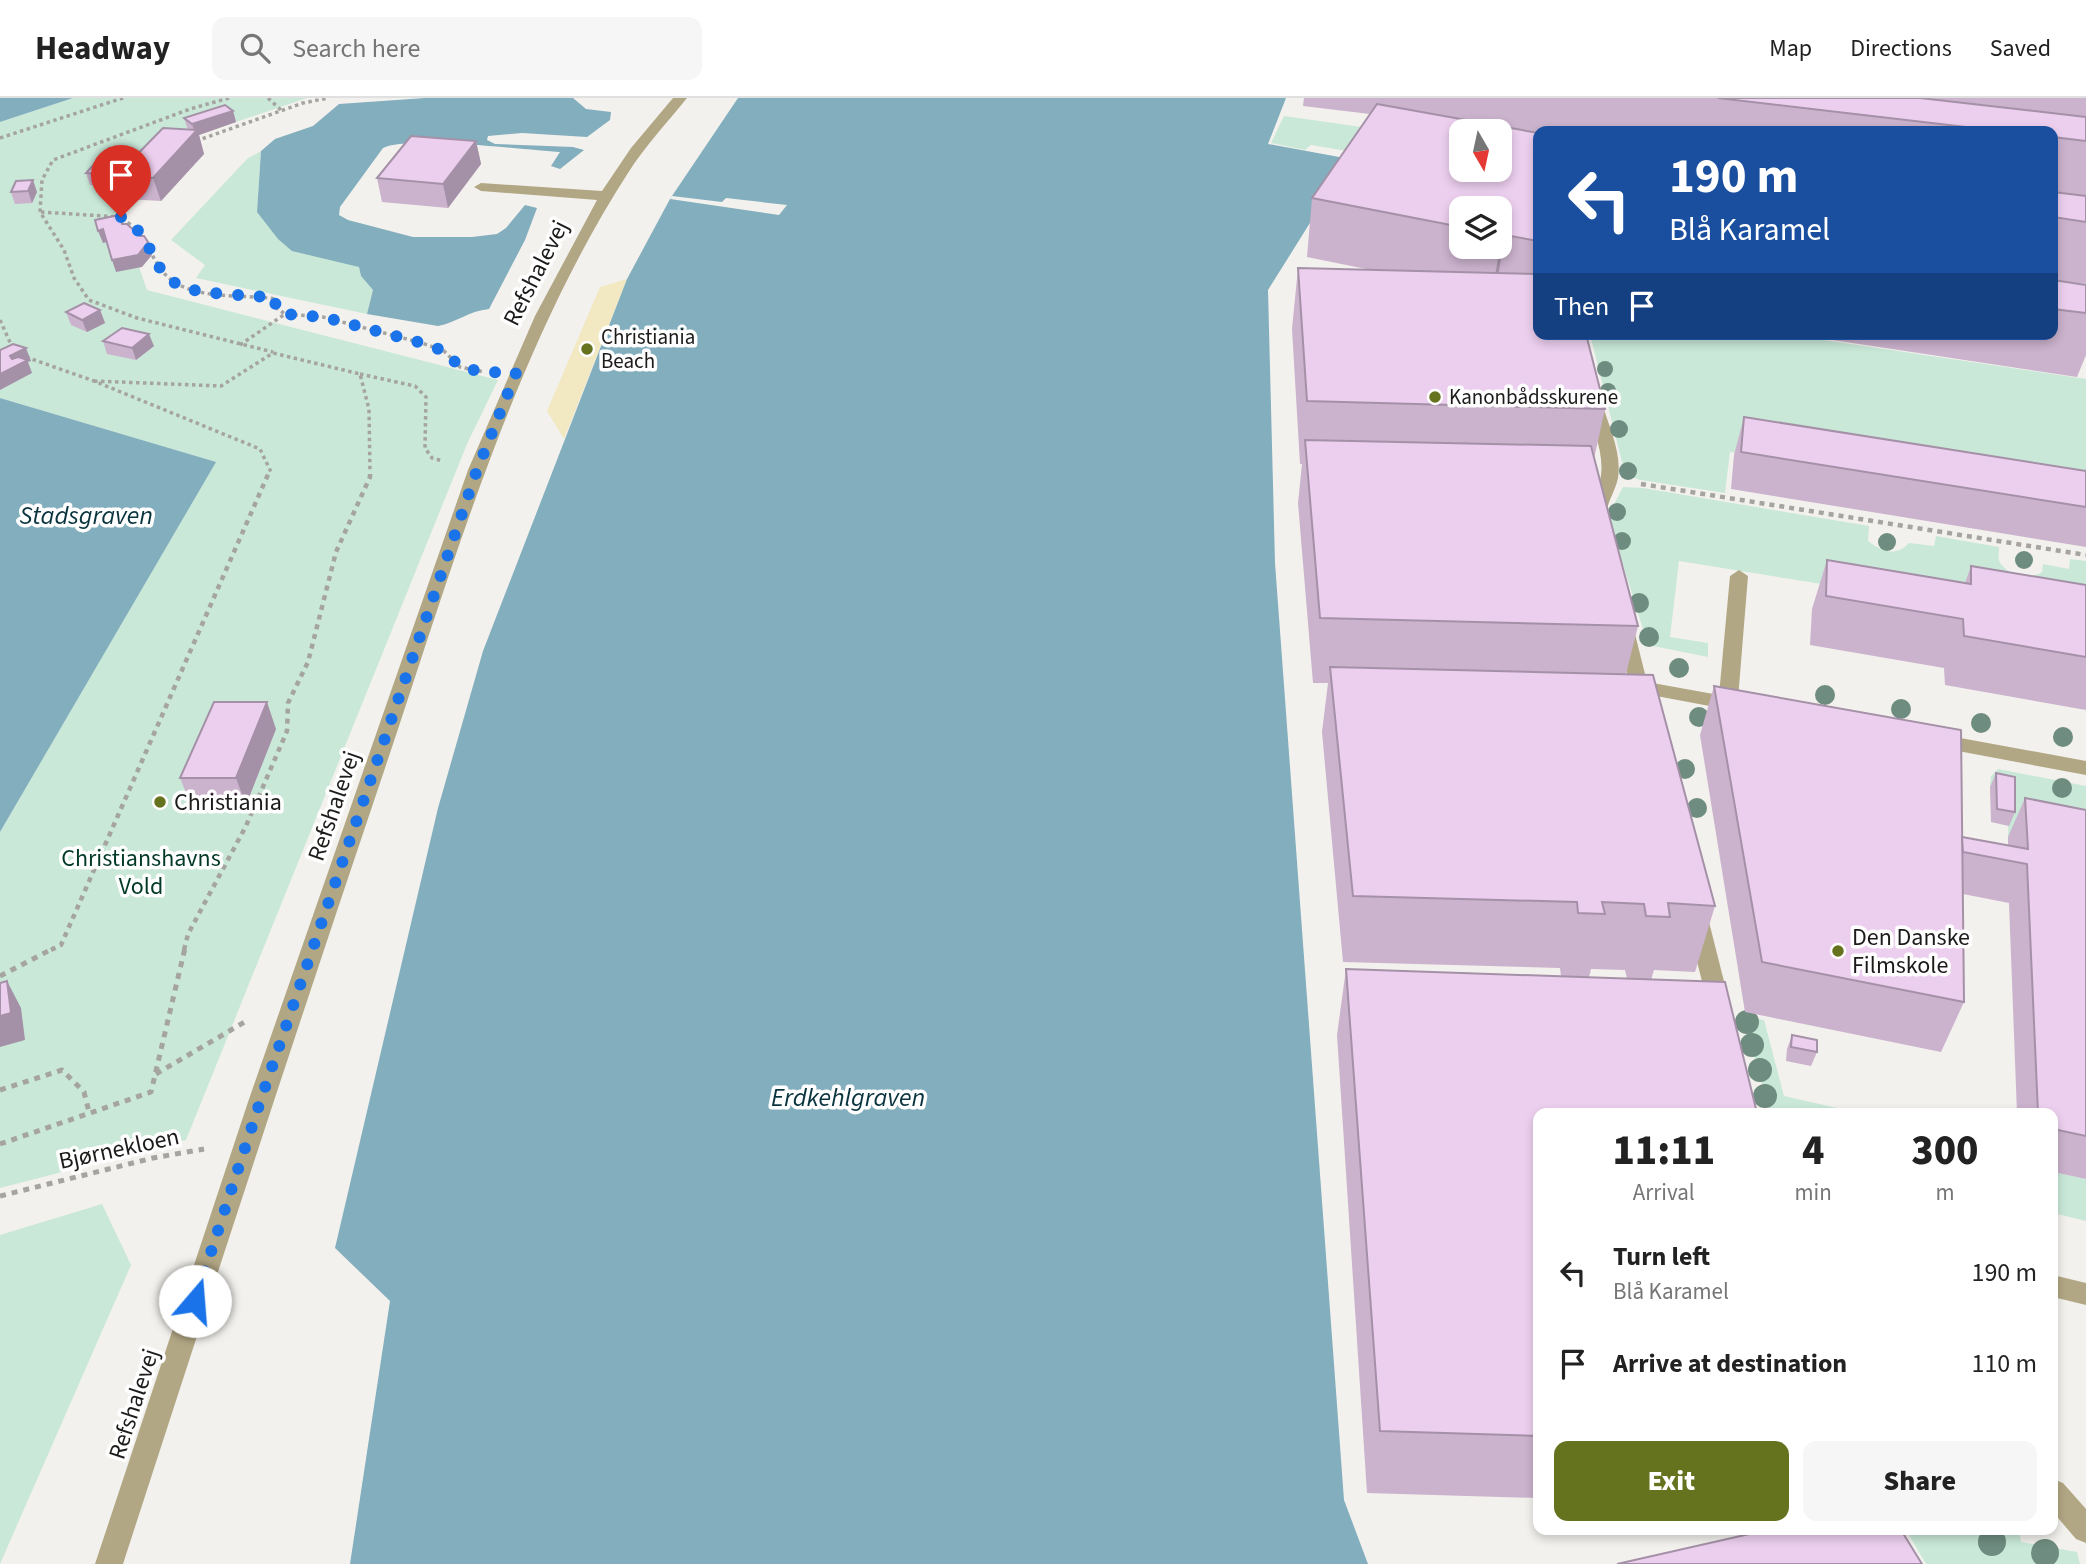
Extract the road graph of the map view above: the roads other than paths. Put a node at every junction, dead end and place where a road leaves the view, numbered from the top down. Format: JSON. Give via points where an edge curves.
{"nodes":[{"id":1,"x":680,"y":98,"type":"edge"},
{"id":2,"x":481,"y":187,"type":"dead end"},
{"id":3,"x":608,"y":195,"type":"junction"},
{"id":4,"x":1590,"y":386,"type":"edge"},
{"id":5,"x":1601,"y":538,"type":"edge"},
{"id":6,"x":1739,"y":576,"type":"dead end"},
{"id":7,"x":1618,"y":606,"type":"edge"},
{"id":8,"x":1639,"y":687,"type":"junction"},
{"id":9,"x":1728,"y":703,"type":"junction"},
{"id":10,"x":1755,"y":708,"type":"edge"},
{"id":11,"x":1646,"y":714,"type":"edge"},
{"id":12,"x":1917,"y":737,"type":"edge"},
{"id":13,"x":2086,"y":768,"type":"edge"},
{"id":14,"x":1692,"y":900,"type":"edge"},
{"id":15,"x":1726,"y":1033,"type":"edge"},
{"id":16,"x":2058,"y":1287,"type":"edge"},
{"id":17,"x":2086,"y":1294,"type":"edge"},
{"id":18,"x":2058,"y":1498,"type":"edge"},
{"id":19,"x":2086,"y":1530,"type":"edge"},
{"id":20,"x":109,"y":1564,"type":"edge"}],
"edges":[{"from":1,"to":3,"type":"street","name":"Refshalevej"},
{"from":2,"to":3,"type":"street"},
{"from":3,"to":20,"type":"street","name":"Refshalevej","via":[[516,373],[477,470],[247,1142]]},
{"from":4,"to":5,"type":"street","via":[[1609,463],[1609,479],[1595,511]]},
{"from":6,"to":9,"type":"street"},
{"from":7,"to":8,"type":"street"},
{"from":8,"to":9,"type":"street"},
{"from":8,"to":11,"type":"street"},
{"from":9,"to":10,"type":"street"},
{"from":12,"to":13,"type":"street"},
{"from":14,"to":15,"type":"street"},
{"from":16,"to":17,"type":"street"},
{"from":18,"to":19,"type":"street"}]}
